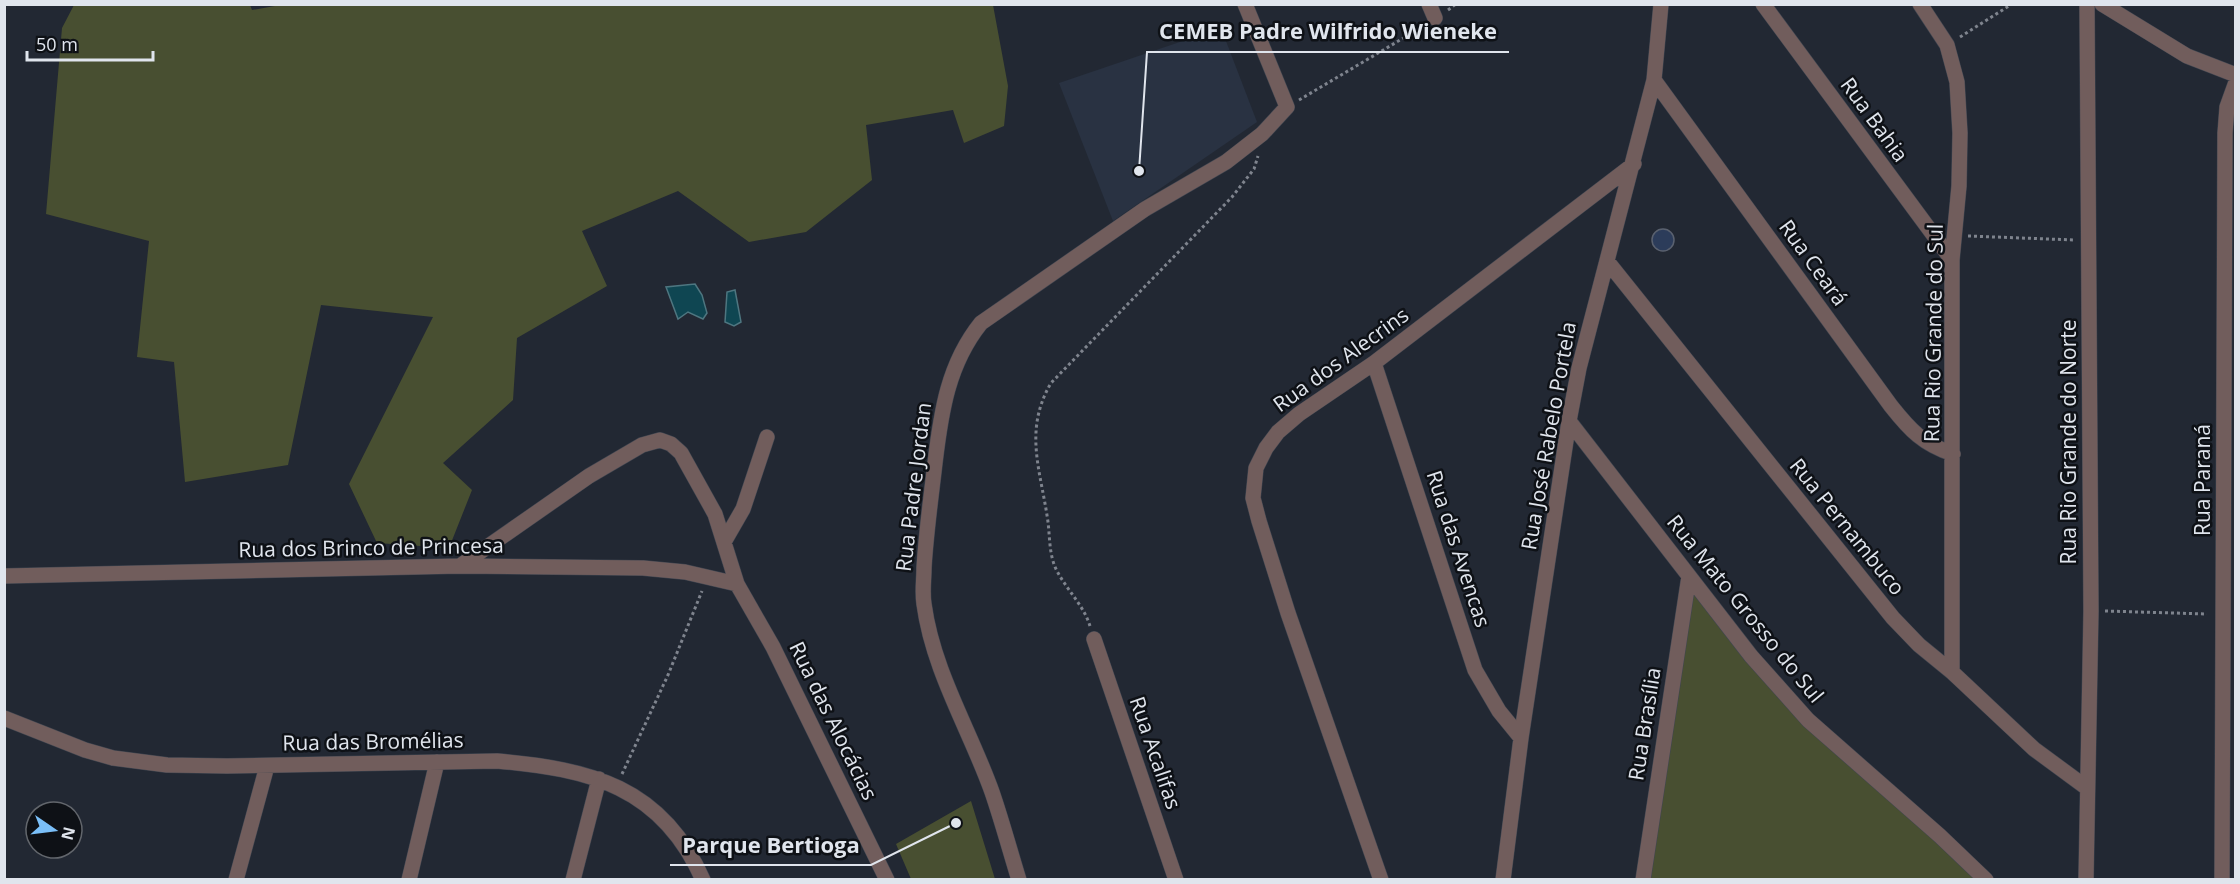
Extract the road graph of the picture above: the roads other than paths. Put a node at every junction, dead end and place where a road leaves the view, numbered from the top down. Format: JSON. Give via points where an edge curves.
{"nodes":[{"id":1,"x":1245,"y":4,"type":"edge"},
{"id":2,"x":1661,"y":4,"type":"edge"},
{"id":3,"x":1763,"y":4,"type":"edge"},
{"id":4,"x":1920,"y":4,"type":"edge"},
{"id":5,"x":2087,"y":4,"type":"edge"},
{"id":6,"x":2102,"y":4,"type":"edge"},
{"id":7,"x":2235,"y":75,"type":"edge"},
{"id":8,"x":1654,"y":80,"type":"junction"},
{"id":9,"x":2235,"y":82,"type":"edge"},
{"id":10,"x":1634,"y":164,"type":"junction"},
{"id":11,"x":1952,"y":260,"type":"junction"},
{"id":12,"x":1607,"y":261,"type":"junction"},
{"id":13,"x":1374,"y":363,"type":"junction"},
{"id":14,"x":1569,"y":421,"type":"junction"},
{"id":15,"x":766,"y":437,"type":"dead end"},
{"id":16,"x":1953,"y":454,"type":"junction"},
{"id":17,"x":724,"y":543,"type":"junction"},
{"id":18,"x":460,"y":566,"type":"junction"},
{"id":19,"x":4,"y":576,"type":"edge"},
{"id":20,"x":1689,"y":576,"type":"junction"},
{"id":21,"x":737,"y":584,"type":"junction"},
{"id":22,"x":1094,"y":639,"type":"road end"},
{"id":23,"x":1952,"y":672,"type":"junction"},
{"id":24,"x":4,"y":718,"type":"edge"},
{"id":25,"x":1521,"y":738,"type":"junction"},
{"id":26,"x":437,"y":762,"type":"junction"},
{"id":27,"x":267,"y":766,"type":"junction"},
{"id":28,"x":599,"y":779,"type":"junction"},
{"id":29,"x":2087,"y":788,"type":"junction"},
{"id":30,"x":236,"y":879,"type":"edge"},
{"id":31,"x":409,"y":879,"type":"edge"},
{"id":32,"x":573,"y":879,"type":"edge"},
{"id":33,"x":703,"y":879,"type":"edge"},
{"id":34,"x":887,"y":879,"type":"edge"},
{"id":35,"x":1019,"y":879,"type":"edge"},
{"id":36,"x":1176,"y":879,"type":"edge"},
{"id":37,"x":1381,"y":879,"type":"edge"},
{"id":38,"x":1503,"y":879,"type":"edge"},
{"id":39,"x":1643,"y":879,"type":"edge"},
{"id":40,"x":1986,"y":879,"type":"edge"},
{"id":41,"x":2086,"y":879,"type":"edge"},
{"id":42,"x":2222,"y":879,"type":"edge"}],
"edges":[{"from":1,"to":35,"type":"street","name":"Rua Padre Jordan","via":[[1287,107],[1262,134],[1226,162],[1145,209],[981,323],[966,342],[947,390],[926,536],[923,602],[936,655],[992,792]]},
{"from":2,"to":8,"type":"street","name":"Rua José Rabelo Portela"},
{"from":3,"to":11,"type":"street","name":"Rua Bahia"},
{"from":4,"to":11,"type":"street","name":"Rua Rio Grande do Sul","via":[[1947,45],[1957,82],[1959,186]]},
{"from":5,"to":29,"type":"street","name":"Rua Rio Grande do Norte","via":[[2091,611]]},
{"from":6,"to":7,"type":"street","via":[[2187,56]]},
{"from":8,"to":10,"type":"street","name":"Rua José Rabelo Portela"},
{"from":8,"to":16,"type":"street","name":"Rua Ceará","via":[[1891,406],[1920,438]]},
{"from":9,"to":42,"type":"street","name":"Rua Paraná","via":[[2227,106],[2225,133]]},
{"from":10,"to":12,"type":"street","name":"Rua José Rabelo Portela"},
{"from":10,"to":13,"type":"street","name":"Rua dos Alecrins"},
{"from":11,"to":16,"type":"street","name":"Rua Rio Grande do Sul"},
{"from":12,"to":14,"type":"street","name":"Rua José Rabelo Portela"},
{"from":12,"to":23,"type":"street","name":"Rua Pernambuco","via":[[1893,618]]},
{"from":13,"to":25,"type":"street","name":"Rua das Avencas","via":[[1475,670],[1499,711]]},
{"from":13,"to":37,"type":"street","name":"Rua dos Alecrins","via":[[1278,432],[1256,468],[1253,498],[1288,613]]},
{"from":14,"to":20,"type":"street","name":"Rua Mato Grosso do Sul"},
{"from":14,"to":25,"type":"street","name":"Rua José Rabelo Portela"},
{"from":15,"to":17,"type":"street","via":[[743,509]]},
{"from":16,"to":23,"type":"street","name":"Rua Rio Grande do Sul"},
{"from":17,"to":18,"type":"street","via":[[715,514],[681,453],[668,442],[656,440],[589,476]]},
{"from":17,"to":21,"type":"street"},
{"from":18,"to":19,"type":"street","name":"Rua dos Brinco de Princesa"},
{"from":18,"to":21,"type":"street","name":"Rua dos Brinco de Princesa","via":[[665,569]]},
{"from":20,"to":39,"type":"street","name":"Rua Brasília"},
{"from":20,"to":40,"type":"street","name":"Rua Mato Grosso do Sul","via":[[1751,656],[1808,720]]},
{"from":21,"to":34,"type":"street","name":"Rua das Alocácias","via":[[773,647]]},
{"from":22,"to":36,"type":"street","name":"Rua Acalifas"},
{"from":23,"to":29,"type":"street","name":"Rua Pernambuco","via":[[2034,748]]},
{"from":24,"to":27,"type":"street","name":"Rua das Bromélias","via":[[113,758],[167,765]]},
{"from":25,"to":38,"type":"street","name":"Rua José Rabelo Portela"},
{"from":26,"to":27,"type":"street","name":"Rua das Bromélias"},
{"from":26,"to":28,"type":"street","name":"Rua das Bromélias","via":[[536,764]]},
{"from":26,"to":31,"type":"street"},
{"from":27,"to":30,"type":"street"},
{"from":28,"to":32,"type":"street"},
{"from":28,"to":33,"type":"street","name":"Rua das Bromélias","via":[[658,812]]},
{"from":29,"to":41,"type":"street","name":"Rua Rio Grande do Norte"}]}
